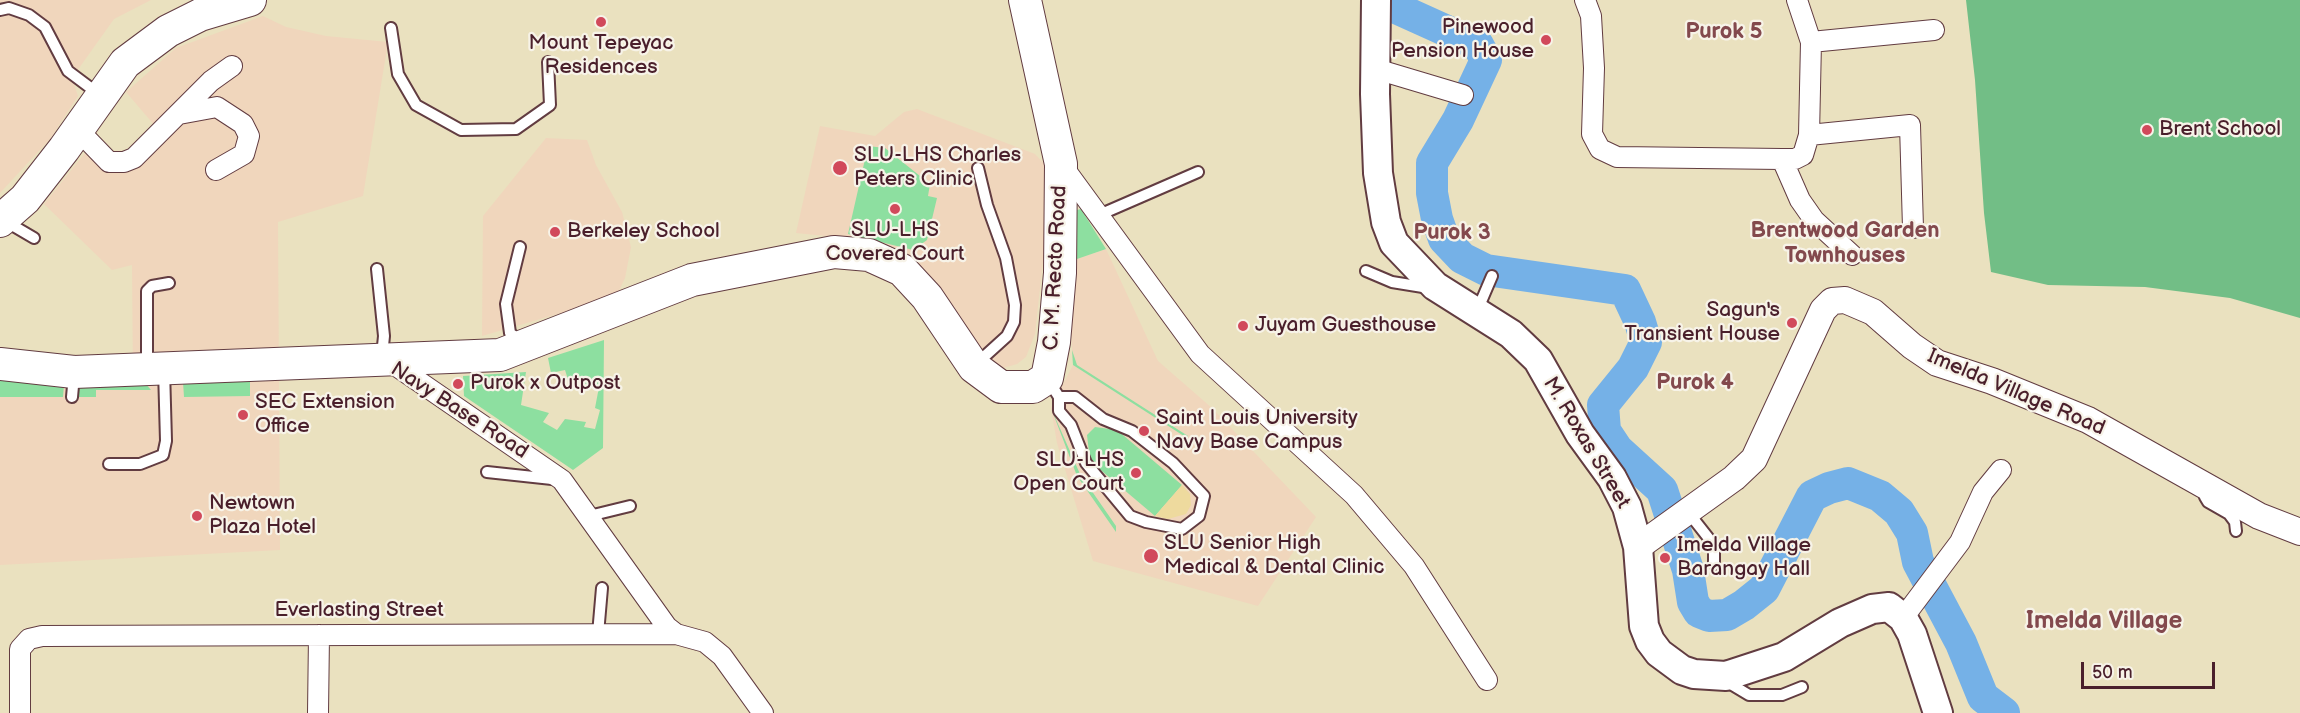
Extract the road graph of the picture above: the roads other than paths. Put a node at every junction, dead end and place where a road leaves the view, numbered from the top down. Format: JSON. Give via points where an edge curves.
{"nodes":[{"id":1,"x":250,"y":0,"type":"edge"},
{"id":2,"x":1025,"y":0,"type":"edge"},
{"id":3,"x":1585,"y":0,"type":"edge"},
{"id":4,"x":1797,"y":0,"type":"edge"},
{"id":5,"x":1376,"y":6,"type":"edge"},
{"id":6,"x":0,"y":10,"type":"edge"},
{"id":7,"x":391,"y":28,"type":"dead end"},
{"id":8,"x":1934,"y":30,"type":"dead end"},
{"id":9,"x":1811,"y":42,"type":"junction"},
{"id":10,"x":548,"y":62,"type":"dead end"},
{"id":11,"x":232,"y":66,"type":"dead end"},
{"id":12,"x":1376,"y":69,"type":"junction"},
{"id":13,"x":100,"y":95,"type":"junction"},
{"id":14,"x":1462,"y":95,"type":"dead end"},
{"id":15,"x":179,"y":114,"type":"junction"},
{"id":16,"x":78,"y":130,"type":"junction"},
{"id":17,"x":1809,"y":135,"type":"junction"},
{"id":18,"x":1782,"y":159,"type":"junction"},
{"id":19,"x":1061,"y":164,"type":"junction"},
{"id":20,"x":978,"y":168,"type":"dead end"},
{"id":21,"x":216,"y":170,"type":"dead end"},
{"id":22,"x":1198,"y":172,"type":"dead end"},
{"id":23,"x":1099,"y":215,"type":"junction"},
{"id":24,"x":1,"y":220,"type":"edge"},
{"id":25,"x":1913,"y":228,"type":"dead end"},
{"id":26,"x":34,"y":238,"type":"dead end"},
{"id":27,"x":520,"y":247,"type":"dead end"},
{"id":28,"x":1852,"y":255,"type":"dead end"},
{"id":29,"x":377,"y":269,"type":"dead end"},
{"id":30,"x":1366,"y":271,"type":"dead end"},
{"id":31,"x":1492,"y":276,"type":"dead end"},
{"id":32,"x":169,"y":283,"type":"dead end"},
{"id":33,"x":1439,"y":289,"type":"junction"},
{"id":34,"x":1476,"y":313,"type":"junction"},
{"id":35,"x":527,"y":346,"type":"junction"},
{"id":36,"x":385,"y":362,"type":"junction"},
{"id":37,"x":0,"y":364,"type":"edge"},
{"id":38,"x":160,"y":365,"type":"junction"},
{"id":39,"x":974,"y":367,"type":"junction"},
{"id":40,"x":1053,"y":387,"type":"junction"},
{"id":41,"x":109,"y":464,"type":"dead end"},
{"id":42,"x":2001,"y":470,"type":"dead end"},
{"id":43,"x":487,"y":472,"type":"dead end"},
{"id":44,"x":562,"y":480,"type":"junction"},
{"id":45,"x":2198,"y":483,"type":"junction"},
{"id":46,"x":630,"y":506,"type":"dead end"},
{"id":47,"x":589,"y":516,"type":"junction"},
{"id":48,"x":1679,"y":518,"type":"junction"},
{"id":49,"x":2236,"y":531,"type":"dead end"},
{"id":50,"x":2300,"y":532,"type":"edge"},
{"id":51,"x":1638,"y":547,"type":"junction"},
{"id":52,"x":1714,"y":566,"type":"dead end"},
{"id":53,"x":602,"y":588,"type":"dead end"},
{"id":54,"x":1908,"y":612,"type":"junction"},
{"id":55,"x":598,"y":634,"type":"junction"},
{"id":56,"x":676,"y":634,"type":"junction"},
{"id":57,"x":319,"y":635,"type":"junction"},
{"id":58,"x":1719,"y":676,"type":"junction"},
{"id":59,"x":1487,"y":680,"type":"dead end"},
{"id":60,"x":1802,"y":687,"type":"dead end"},
{"id":61,"x":20,"y":713,"type":"edge"},
{"id":62,"x":318,"y":713,"type":"edge"},
{"id":63,"x":763,"y":713,"type":"edge"},
{"id":64,"x":1938,"y":713,"type":"edge"}],
"edges":[{"from":1,"to":13,"type":"main road","via":[[200,15],[168,31],[125,63]]},
{"from":2,"to":19,"type":"main road","name":"C. M. Recto Road"},
{"from":3,"to":18,"type":"street","via":[[1591,16],[1592,134],[1600,148],[1617,157]]},
{"from":4,"to":9,"type":"street"},
{"from":5,"to":12,"type":"main road","name":"M. Roxas Street"},
{"from":6,"to":13,"type":"lane","via":[[9,8],[29,15],[45,27],[68,71]]},
{"from":7,"to":10,"type":"lane","via":[[398,74],[416,105],[461,130],[516,129],[550,105]]},
{"from":8,"to":9,"type":"street"},
{"from":9,"to":17,"type":"street"},
{"from":11,"to":15,"type":"street"},
{"from":12,"to":14,"type":"street"},
{"from":12,"to":33,"type":"main road","name":"M. Roxas Street","via":[[1378,173],[1386,222],[1394,243]]},
{"from":13,"to":16,"type":"main road"},
{"from":15,"to":16,"type":"street","via":[[134,158],[117,164],[109,162]]},
{"from":15,"to":21,"type":"street","via":[[217,107],[243,124],[249,136],[244,154]]},
{"from":16,"to":24,"type":"main road","via":[[25,199]]},
{"from":17,"to":18,"type":"street","via":[[1803,155]]},
{"from":17,"to":25,"type":"street","via":[[1910,125]]},
{"from":18,"to":28,"type":"street","via":[[1800,200],[1814,220]]},
{"from":19,"to":23,"type":"street"},
{"from":19,"to":40,"type":"main road","name":"C. M. Recto Road"},
{"from":20,"to":39,"type":"lane","via":[[1006,258],[1015,305],[1014,322],[1007,336]]},
{"from":22,"to":23,"type":"lane"},
{"from":23,"to":59,"type":"street","via":[[1200,354],[1354,495],[1406,557]]},
{"from":24,"to":26,"type":"lane"},
{"from":27,"to":35,"type":"lane","via":[[506,304],[510,333]]},
{"from":29,"to":36,"type":"lane"},
{"from":30,"to":33,"type":"lane","via":[[1392,282]]},
{"from":31,"to":34,"type":"lane"},
{"from":32,"to":38,"type":"lane","via":[[147,291]]},
{"from":33,"to":34,"type":"main road","name":"M. Roxas Street"},
{"from":34,"to":51,"type":"main road","name":"M. Roxas Street","via":[[1511,334],[1538,360],[1580,434],[1612,478],[1627,507]]},
{"from":35,"to":36,"type":"main road","name":"C. M. Recto Road","via":[[500,355]]},
{"from":35,"to":39,"type":"main road","name":"C. M. Recto Road","via":[[692,280],[834,252],[869,255],[902,270],[927,297]]},
{"from":36,"to":38,"type":"main road","name":"Navy Base Road","via":[[261,357]]},
{"from":36,"to":44,"type":"street","name":"Navy Base Road"},
{"from":37,"to":38,"type":"main road","name":"Navy Base Road","via":[[73,384]]},
{"from":38,"to":41,"type":"lane","via":[[166,441],[163,455],[140,464]]},
{"from":39,"to":40,"type":"main road","name":"C. M. Recto Road","via":[[1001,387]]},
{"from":40,"to":40,"type":"lane","via":[[1059,411],[1071,425],[1086,463],[1130,516],[1182,529],[1199,516],[1204,496],[1173,463],[1132,431],[1103,419],[1075,397]]},
{"from":42,"to":54,"type":"street","via":[[1983,492],[1960,542]]},
{"from":43,"to":44,"type":"lane"},
{"from":44,"to":47,"type":"street","name":"Navy Base Road"},
{"from":45,"to":48,"type":"street","name":"Imelda Village Road","via":[[2073,413],[1937,363],[1873,312],[1845,300],[1832,301],[1823,310],[1754,459]]},
{"from":45,"to":49,"type":"lane","via":[[2208,502],[2229,514]]},
{"from":45,"to":50,"type":"street","name":"Imelda Village Road","via":[[2259,516]]},
{"from":46,"to":47,"type":"lane"},
{"from":47,"to":56,"type":"street","name":"Navy Base Road","via":[[653,610]]},
{"from":48,"to":51,"type":"street","name":"Imelda Village Road"},
{"from":48,"to":52,"type":"lane","via":[[1714,545]]},
{"from":51,"to":58,"type":"main road","name":"M. Roxas Street","via":[[1641,606],[1650,641],[1682,670]]},
{"from":53,"to":55,"type":"lane"},
{"from":54,"to":58,"type":"main road","name":"M. Roxas Street","via":[[1889,607],[1872,609],[1840,623],[1784,657],[1747,671]]},
{"from":54,"to":64,"type":"main road"},
{"from":55,"to":56,"type":"street","name":"Everlasting Street"},
{"from":55,"to":57,"type":"street","name":"Everlasting Street","via":[[559,641]]},
{"from":56,"to":63,"type":"street","via":[[705,642],[722,656]]},
{"from":57,"to":61,"type":"street","name":"Everlasting Street","via":[[29,639],[20,649]]},
{"from":57,"to":62,"type":"street"},
{"from":58,"to":60,"type":"lane","via":[[1749,695],[1782,695]]}]}
